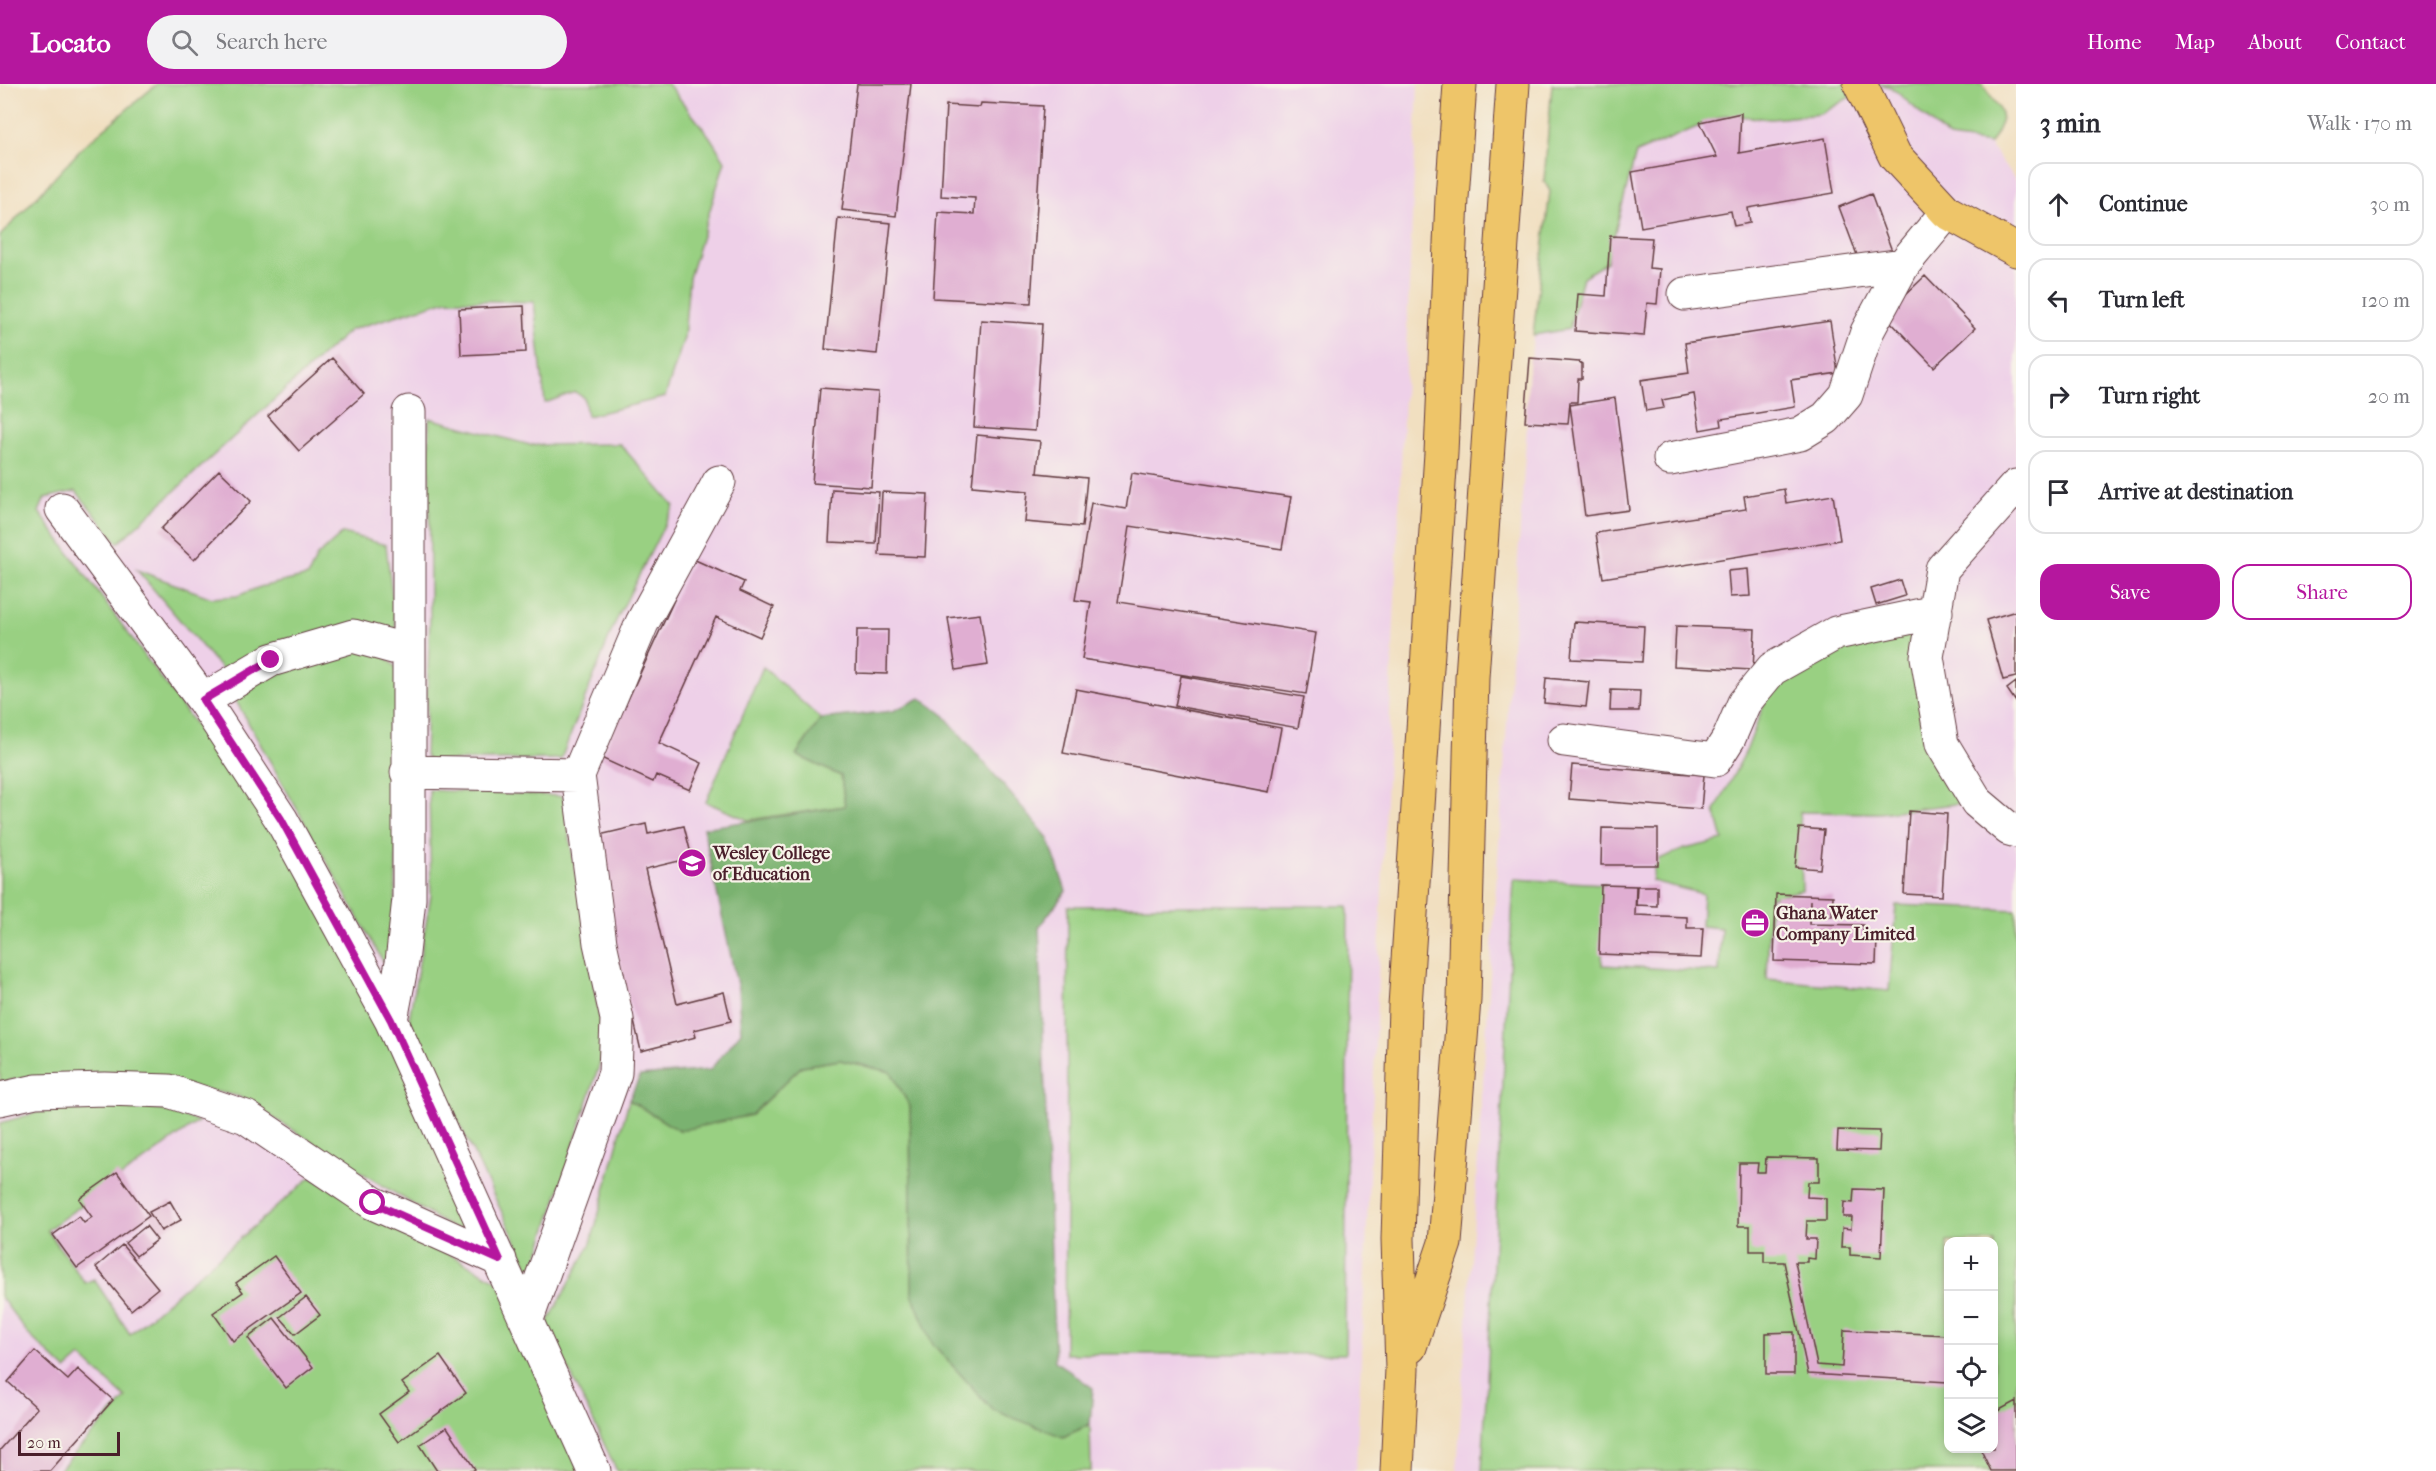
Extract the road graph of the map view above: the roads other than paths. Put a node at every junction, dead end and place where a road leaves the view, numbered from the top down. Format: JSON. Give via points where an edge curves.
{"nodes":[{"id":1,"x":1460,"y":84,"type":"edge"},
{"id":2,"x":1513,"y":84,"type":"edge"},
{"id":3,"x":1860,"y":84,"type":"edge"},
{"id":4,"x":1947,"y":212,"type":"junction"},
{"id":5,"x":2016,"y":250,"type":"edge"},
{"id":6,"x":1903,"y":265,"type":"junction"},
{"id":7,"x":1684,"y":294,"type":"dead end"},
{"id":8,"x":409,"y":412,"type":"dead end"},
{"id":9,"x":1670,"y":459,"type":"dead end"},
{"id":10,"x":719,"y":482,"type":"dead end"},
{"id":11,"x":2016,"y":486,"type":"edge"},
{"id":12,"x":62,"y":508,"type":"dead end"},
{"id":13,"x":1936,"y":612,"type":"junction"},
{"id":14,"x":408,"y":651,"type":"junction"},
{"id":15,"x":203,"y":700,"type":"junction"},
{"id":16,"x":1564,"y":740,"type":"dead end"},
{"id":17,"x":407,"y":772,"type":"junction"},
{"id":18,"x":578,"y":775,"type":"junction"},
{"id":19,"x":2016,"y":831,"type":"edge"},
{"id":20,"x":391,"y":1020,"type":"junction"},
{"id":21,"x":0,"y":1099,"type":"edge"},
{"id":22,"x":500,"y":1260,"type":"junction"},
{"id":23,"x":527,"y":1319,"type":"junction"},
{"id":24,"x":1402,"y":1369,"type":"junction"},
{"id":25,"x":594,"y":1471,"type":"edge"},
{"id":26,"x":1397,"y":1471,"type":"edge"}],
"edges":[{"from":1,"to":24,"type":"main road","via":[[1441,453],[1405,1006],[1398,1239]]},
{"from":2,"to":24,"type":"main road","via":[[1472,677],[1464,1000],[1448,1210],[1445,1244]]},
{"from":3,"to":4,"type":"main road","via":[[1895,156]]},
{"from":4,"to":5,"type":"main road"},
{"from":4,"to":6,"type":"lane"},
{"from":6,"to":7,"type":"lane"},
{"from":6,"to":9,"type":"lane","via":[[1867,332],[1845,394],[1826,418],[1800,434]]},
{"from":8,"to":14,"type":"lane"},
{"from":10,"to":18,"type":"lane","via":[[642,623]]},
{"from":11,"to":13,"type":"lane","via":[[1942,569]]},
{"from":12,"to":15,"type":"lane"},
{"from":13,"to":16,"type":"lane","via":[[1836,633],[1772,669],[1744,703],[1730,738],[1714,760]]},
{"from":13,"to":19,"type":"lane","via":[[1927,657],[1942,744],[1977,802]]},
{"from":14,"to":15,"type":"lane","via":[[353,636],[271,660]]},
{"from":14,"to":17,"type":"lane"},
{"from":15,"to":20,"type":"lane","via":[[281,819]]},
{"from":17,"to":18,"type":"lane"},
{"from":17,"to":20,"type":"lane","via":[[409,899]]},
{"from":18,"to":23,"type":"lane","via":[[600,943],[617,1019],[615,1073]]},
{"from":20,"to":22,"type":"lane"},
{"from":21,"to":22,"type":"lane","via":[[36,1091],[169,1091],[246,1118],[373,1203]]},
{"from":22,"to":23,"type":"lane"},
{"from":23,"to":25,"type":"lane"},
{"from":24,"to":26,"type":"main road"}]}
